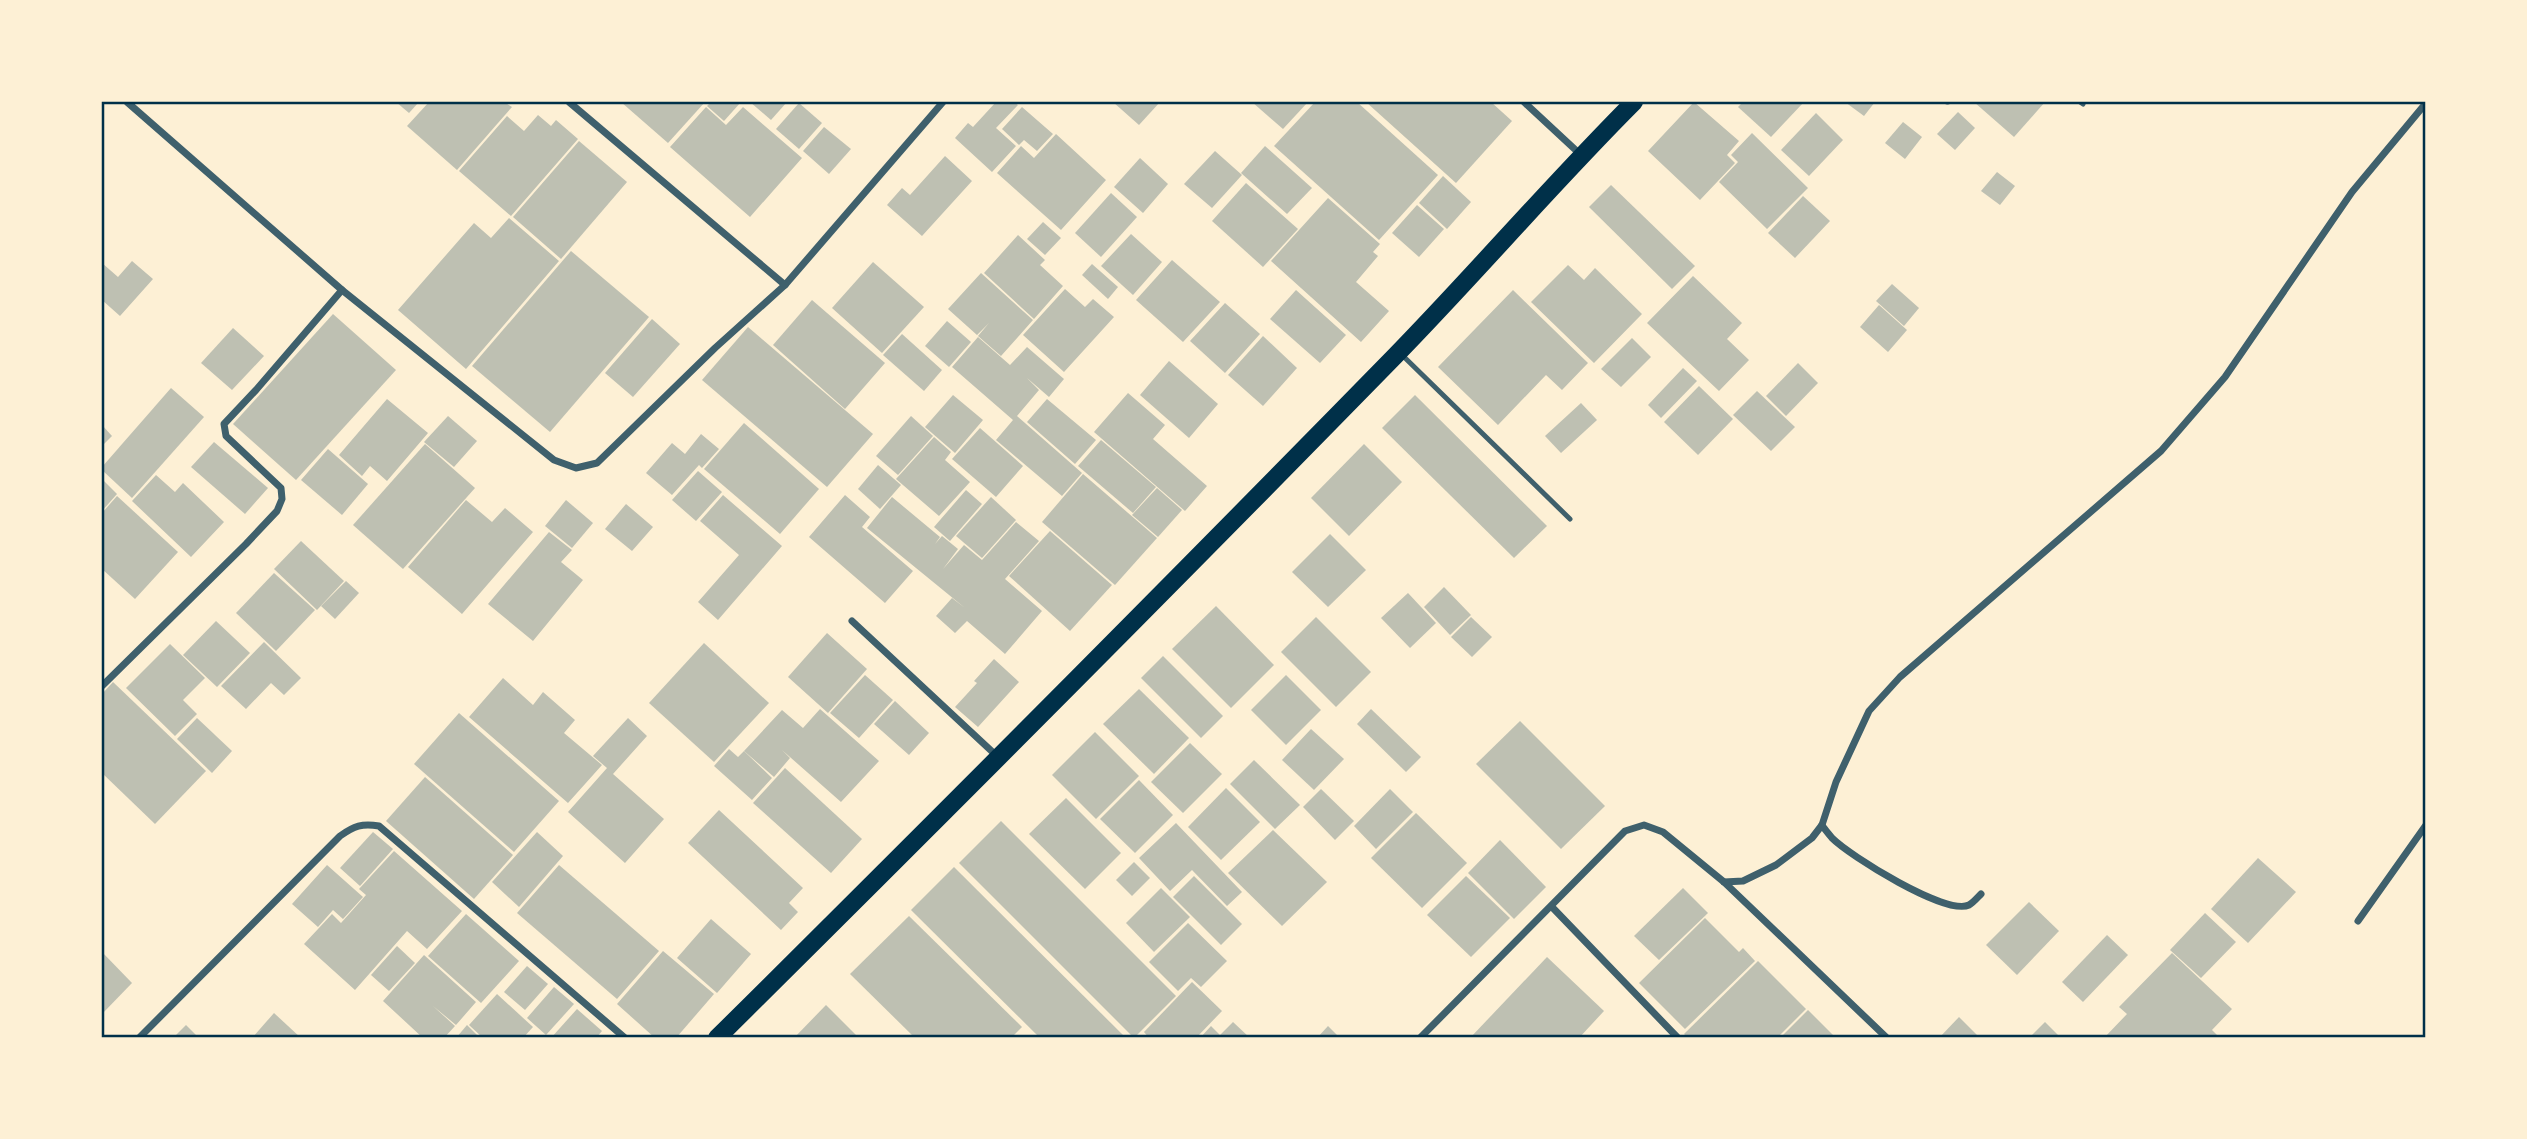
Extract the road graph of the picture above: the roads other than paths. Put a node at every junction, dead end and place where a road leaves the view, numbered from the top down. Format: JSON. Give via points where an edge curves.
{"nodes":[{"id":1,"x":127,"y":102,"type":"edge"},
{"id":2,"x":569,"y":102,"type":"edge"},
{"id":3,"x":943,"y":102,"type":"edge"},
{"id":4,"x":1524,"y":102,"type":"edge"},
{"id":5,"x":1634,"y":102,"type":"edge"},
{"id":6,"x":2426,"y":103,"type":"edge"},
{"id":7,"x":1581,"y":155,"type":"junction"},
{"id":8,"x":785,"y":285,"type":"junction"},
{"id":9,"x":342,"y":290,"type":"junction"},
{"id":10,"x":1399,"y":352,"type":"junction"},
{"id":11,"x":1570,"y":519,"type":"dead end"},
{"id":12,"x":852,"y":621,"type":"dead end"},
{"id":13,"x":102,"y":686,"type":"edge"},
{"id":14,"x":999,"y":758,"type":"junction"},
{"id":15,"x":1822,"y":825,"type":"junction"},
{"id":16,"x":2426,"y":825,"type":"edge"},
{"id":17,"x":1724,"y":881,"type":"junction"},
{"id":18,"x":1981,"y":894,"type":"dead end"},
{"id":19,"x":1552,"y":907,"type":"junction"},
{"id":20,"x":2358,"y":921,"type":"dead end"},
{"id":21,"x":139,"y":1038,"type":"edge"},
{"id":22,"x":625,"y":1038,"type":"edge"},
{"id":23,"x":717,"y":1038,"type":"edge"},
{"id":24,"x":1420,"y":1038,"type":"edge"},
{"id":25,"x":1678,"y":1038,"type":"edge"},
{"id":26,"x":1887,"y":1038,"type":"edge"}],
"edges":[{"from":1,"to":9,"type":"street"},
{"from":2,"to":8,"type":"street"},
{"from":3,"to":8,"type":"street"},
{"from":4,"to":7,"type":"street"},
{"from":5,"to":7,"type":"main road"},
{"from":6,"to":15,"type":"street","via":[[2352,192],[2225,377],[2161,451],[1900,677],[1869,711]]},
{"from":7,"to":10,"type":"main road"},
{"from":8,"to":9,"type":"street","via":[[597,463],[576,468],[554,460]]},
{"from":9,"to":13,"type":"street","via":[[224,424],[226,436],[281,488],[276,511]]},
{"from":10,"to":11,"type":"lane"},
{"from":10,"to":14,"type":"main road"},
{"from":12,"to":14,"type":"street"},
{"from":14,"to":23,"type":"main road"},
{"from":15,"to":17,"type":"street","via":[[1776,865],[1743,881]]},
{"from":15,"to":18,"type":"street","via":[[1847,849],[1928,898],[1961,907]]},
{"from":16,"to":20,"type":"street"},
{"from":17,"to":19,"type":"street","via":[[1663,832],[1644,825],[1625,831]]},
{"from":17,"to":26,"type":"street"},
{"from":19,"to":24,"type":"street"},
{"from":19,"to":25,"type":"street"},
{"from":21,"to":22,"type":"street","via":[[340,836],[366,824],[379,826]]}]}
